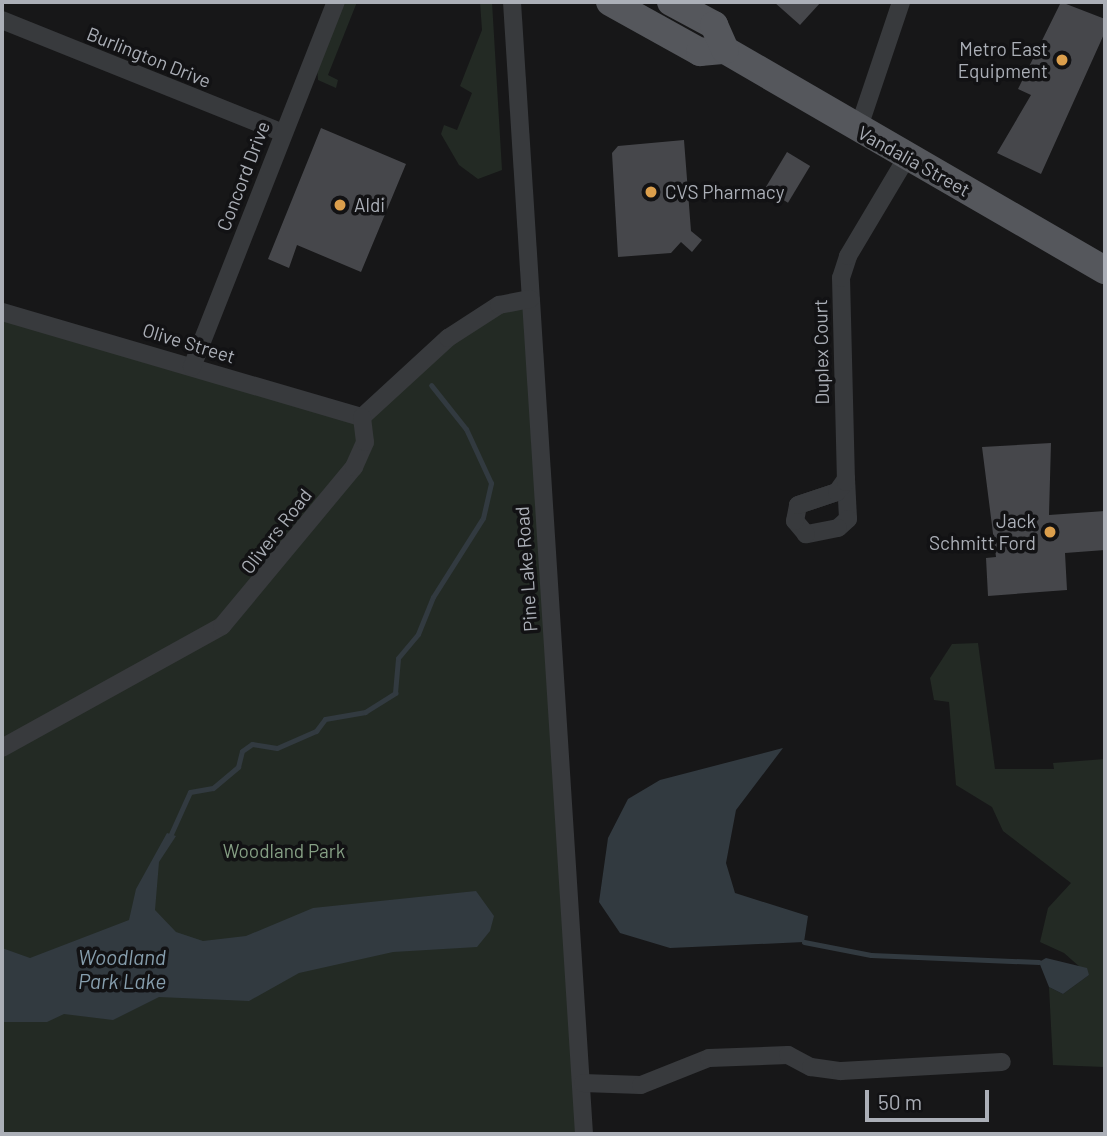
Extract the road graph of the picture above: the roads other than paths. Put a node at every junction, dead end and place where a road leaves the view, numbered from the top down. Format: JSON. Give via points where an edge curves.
{"nodes":[{"id":1,"x":336,"y":2,"type":"edge"},
{"id":2,"x":512,"y":2,"type":"edge"},
{"id":3,"x":610,"y":2,"type":"edge"},
{"id":4,"x":671,"y":2,"type":"edge"},
{"id":5,"x":901,"y":2,"type":"edge"},
{"id":6,"x":2,"y":20,"type":"edge"},
{"id":7,"x":725,"y":50,"type":"junction"},
{"id":8,"x":858,"y":130,"type":"junction"},
{"id":9,"x":281,"y":132,"type":"junction"},
{"id":10,"x":907,"y":157,"type":"junction"},
{"id":11,"x":1105,"y":270,"type":"edge"},
{"id":12,"x":530,"y":299,"type":"junction"},
{"id":13,"x":2,"y":312,"type":"edge"},
{"id":14,"x":192,"y":367,"type":"junction"},
{"id":15,"x":362,"y":417,"type":"junction"},
{"id":16,"x":846,"y":479,"type":"dead end"},
{"id":17,"x":2,"y":748,"type":"edge"},
{"id":18,"x":1002,"y":1062,"type":"dead end"},
{"id":19,"x":583,"y":1083,"type":"junction"},
{"id":20,"x":584,"y":1134,"type":"edge"}],
"edges":[{"from":1,"to":9,"type":"street","name":"Concord Drive"},
{"from":2,"to":12,"type":"street","name":"Pine Lake Road"},
{"from":3,"to":7,"type":"main road","name":"Vandalia Street","via":[[700,52]]},
{"from":4,"to":7,"type":"main road","name":"Vandalia Street","via":[[714,25]]},
{"from":5,"to":8,"type":"street"},
{"from":6,"to":9,"type":"street","name":"Burlington Drive"},
{"from":7,"to":8,"type":"main road","name":"Vandalia Street"},
{"from":8,"to":10,"type":"main road","name":"Vandalia Street"},
{"from":9,"to":14,"type":"street","name":"Concord Drive"},
{"from":10,"to":11,"type":"main road","name":"Vandalia Street"},
{"from":10,"to":16,"type":"street","name":"Duplex Court","via":[[848,256],[842,278]]},
{"from":12,"to":15,"type":"street","via":[[499,305],[448,338]]},
{"from":12,"to":19,"type":"street","name":"Pine Lake Road"},
{"from":13,"to":14,"type":"street","name":"Olive Street"},
{"from":14,"to":15,"type":"street","name":"Olive Street"},
{"from":15,"to":17,"type":"street","name":"Olivers Road","via":[[365,442],[354,467],[296,544],[222,626]]},
{"from":18,"to":19,"type":"street","via":[[841,1071],[811,1067],[788,1055],[709,1058],[641,1085]]},
{"from":19,"to":20,"type":"street","name":"Pine Lake Road"}]}
